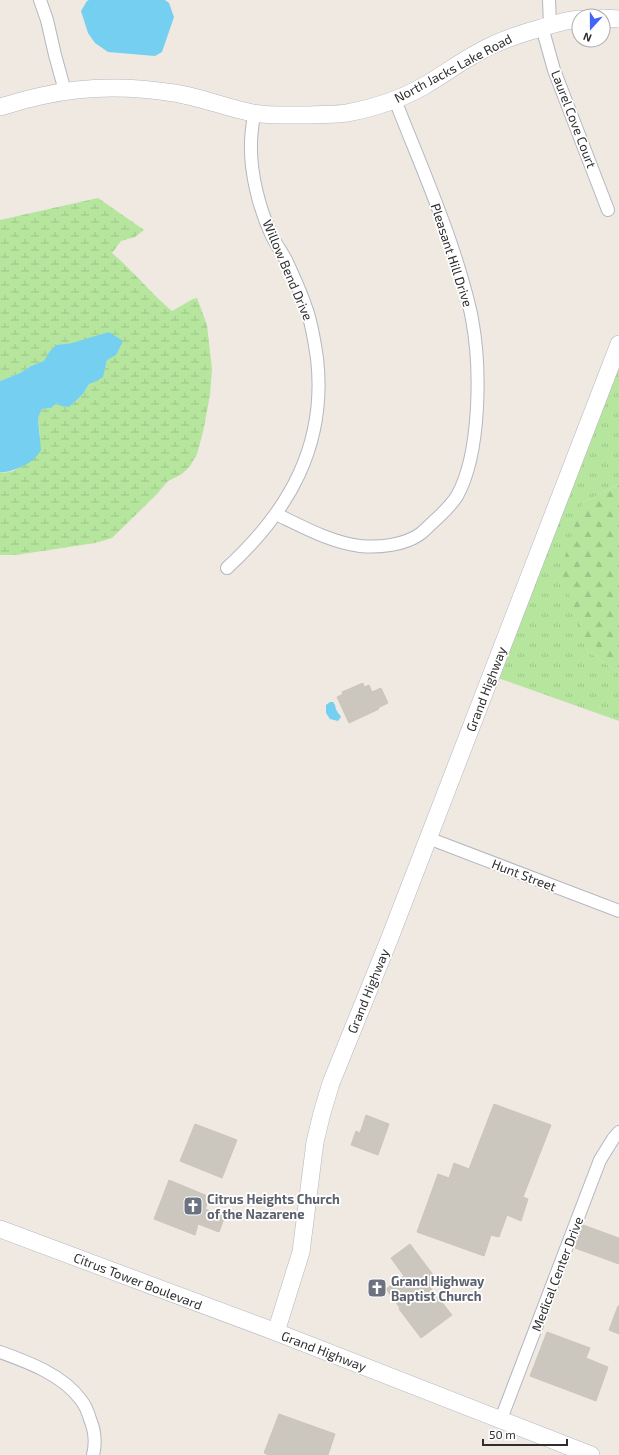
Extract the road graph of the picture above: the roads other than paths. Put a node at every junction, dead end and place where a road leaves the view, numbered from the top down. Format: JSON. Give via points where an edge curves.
{"nodes":[{"id":1,"x":40,"y":0,"type":"edge"},
{"id":2,"x":550,"y":0,"type":"edge"},
{"id":3,"x":571,"y":21,"type":"edge"},
{"id":4,"x":546,"y":26,"type":"junction"},
{"id":5,"x":65,"y":91,"type":"junction"},
{"id":6,"x":395,"y":100,"type":"junction"},
{"id":7,"x":0,"y":107,"type":"edge"},
{"id":8,"x":254,"y":113,"type":"junction"},
{"id":9,"x":608,"y":210,"type":"dead end"},
{"id":10,"x":619,"y":344,"type":"edge"},
{"id":11,"x":276,"y":514,"type":"junction"},
{"id":12,"x":227,"y":568,"type":"dead end"},
{"id":13,"x":428,"y":838,"type":"junction"},
{"id":14,"x":619,"y":911,"type":"edge"},
{"id":15,"x":619,"y":1132,"type":"edge"},
{"id":16,"x":0,"y":1229,"type":"edge"},
{"id":17,"x":276,"y":1332,"type":"junction"},
{"id":18,"x":0,"y":1352,"type":"edge"},
{"id":19,"x":501,"y":1420,"type":"junction"},
{"id":20,"x":94,"y":1455,"type":"edge"},
{"id":21,"x":590,"y":1455,"type":"edge"}],
"edges":[{"from":1,"to":5,"type":"street"},
{"from":2,"to":4,"type":"street","name":"Laurel Cove Court"},
{"from":3,"to":4,"type":"street","name":"North Jacks Lake Road"},
{"from":4,"to":6,"type":"street","name":"North Jacks Lake Road","via":[[493,44],[423,87]]},
{"from":4,"to":9,"type":"street","name":"Laurel Cove Court","via":[[554,70]]},
{"from":5,"to":7,"type":"street","name":"North Jacks Lake Road"},
{"from":5,"to":8,"type":"street","name":"North Jacks Lake Road","via":[[142,89],[205,99]]},
{"from":6,"to":8,"type":"street","name":"North Jacks Lake Road","via":[[346,113]]},
{"from":6,"to":11,"type":"street","name":"Pleasant Hill Drive","via":[[445,225],[472,319],[476,350],[476,420],[465,478],[450,507],[420,534],[398,543],[367,546],[342,542],[322,536]]},
{"from":8,"to":11,"type":"street","name":"Willow Bend Drive","via":[[251,143],[255,181],[271,234],[286,261],[310,318],[318,370],[319,397],[310,447],[289,496]]},
{"from":10,"to":13,"type":"street","name":"Grand Highway"},
{"from":11,"to":12,"type":"street","name":"Willow Bend Drive","via":[[248,549]]},
{"from":13,"to":14,"type":"street","name":"Hunt Street"},
{"from":13,"to":17,"type":"street","name":"Grand Highway","via":[[331,1083],[315,1142],[301,1252]]},
{"from":15,"to":19,"type":"street","name":"Medical Center Drive","via":[[600,1160]]},
{"from":16,"to":17,"type":"street","name":"Citrus Tower Boulevard"},
{"from":17,"to":19,"type":"street","name":"Grand Highway"},
{"from":18,"to":20,"type":"street","via":[[58,1378],[81,1399],[93,1426]]},
{"from":19,"to":21,"type":"street","name":"Grand Highway"}]}
